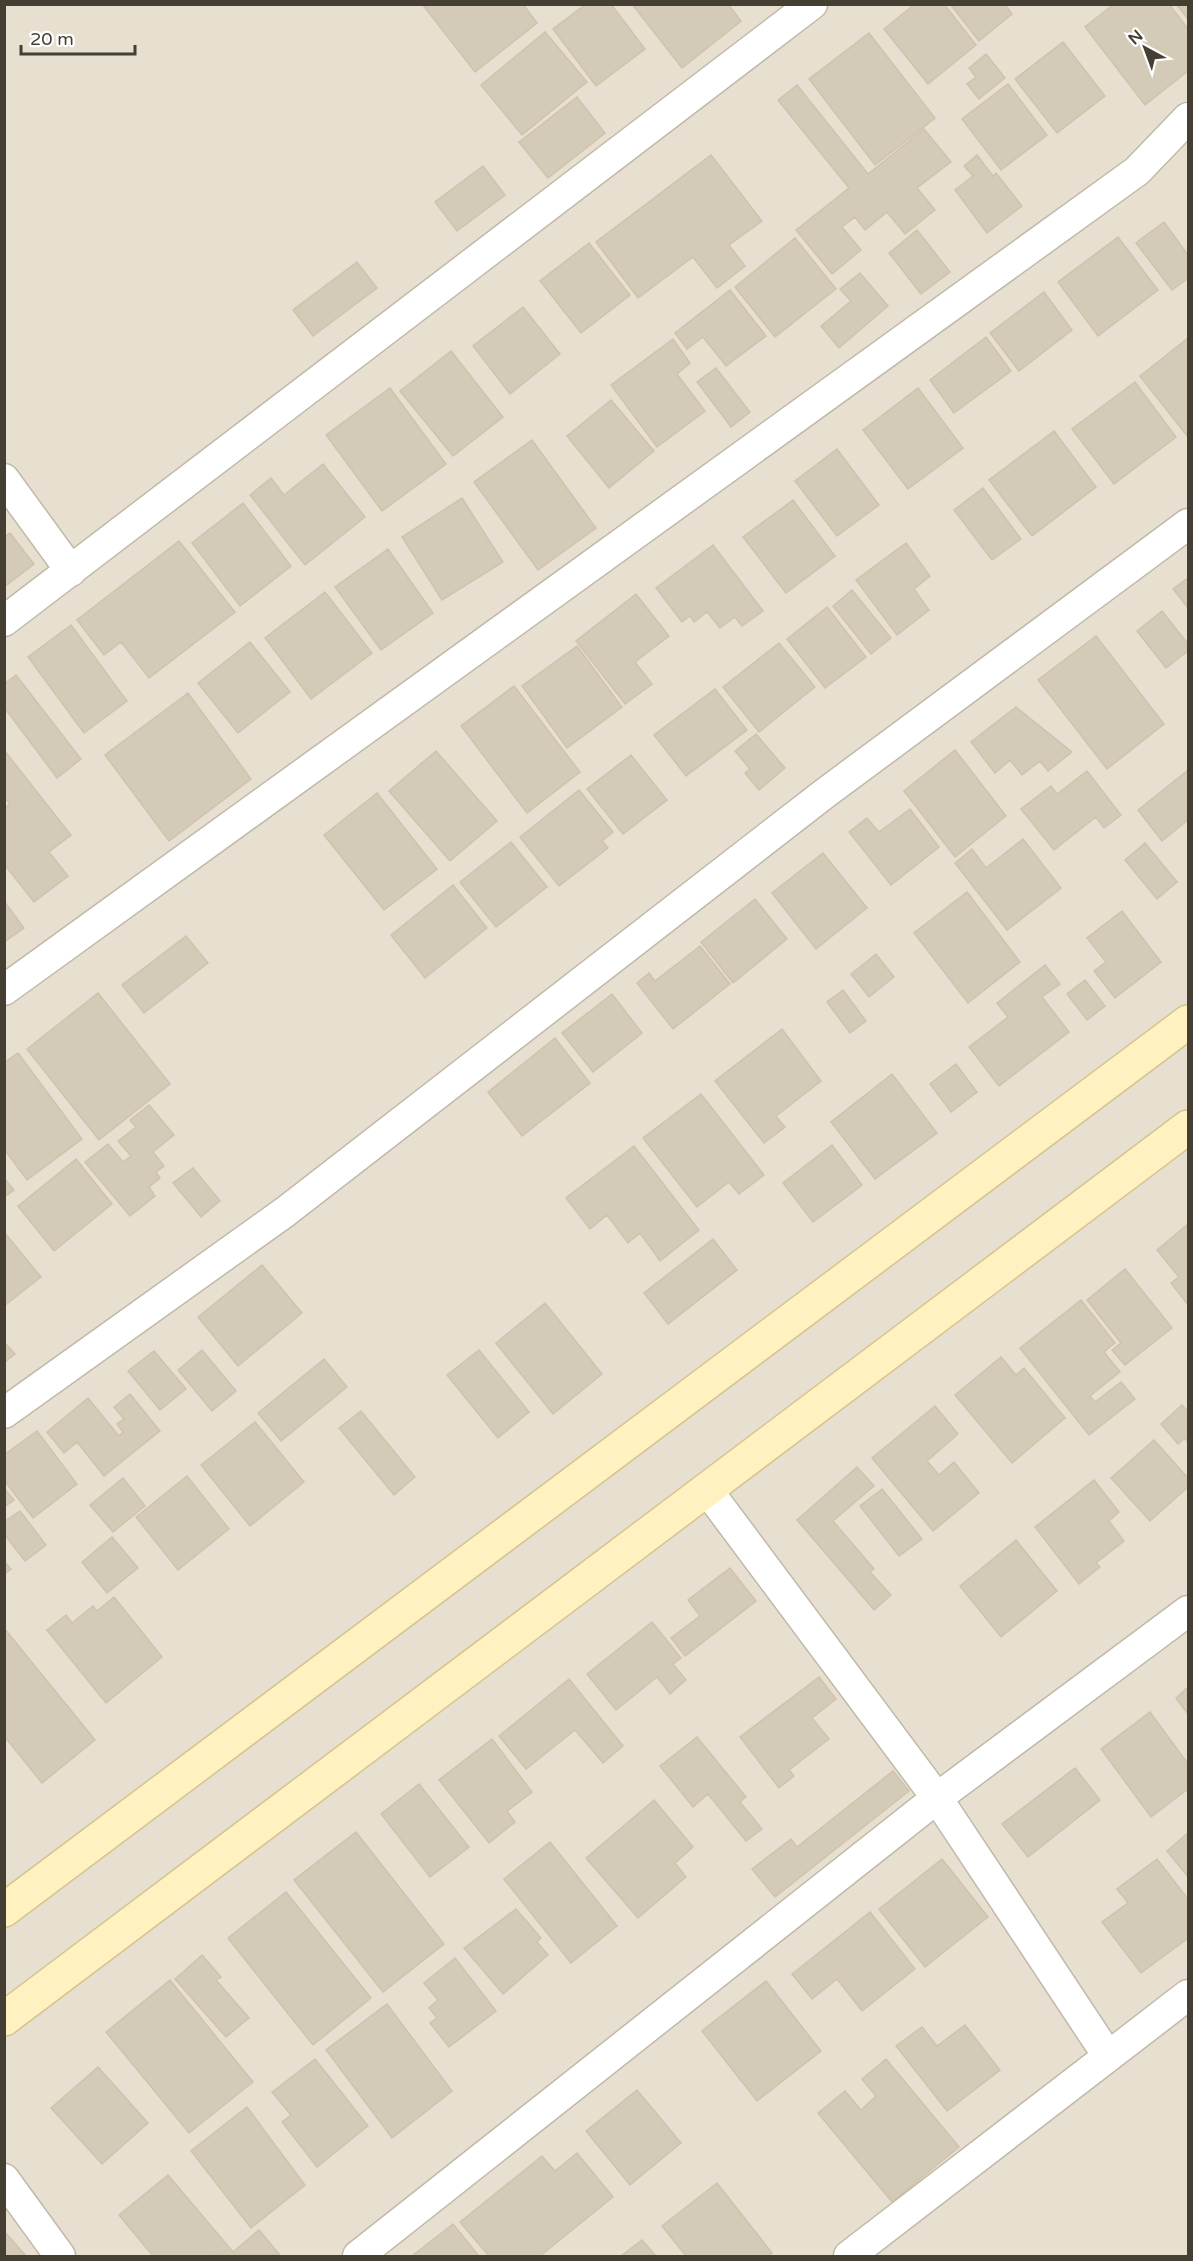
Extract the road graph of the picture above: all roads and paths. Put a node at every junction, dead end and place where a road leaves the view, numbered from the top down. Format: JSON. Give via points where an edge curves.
{"nodes":[{"id":1,"x":812,"y":4,"type":"edge"},
{"id":2,"x":1188,"y":118,"type":"edge"},
{"id":3,"x":4,"y":479,"type":"edge"},
{"id":4,"x":1188,"y":524,"type":"edge"},
{"id":5,"x":71,"y":571,"type":"junction"},
{"id":6,"x":4,"y":621,"type":"edge"},
{"id":7,"x":4,"y":990,"type":"edge"},
{"id":8,"x":1188,"y":1022,"type":"edge"},
{"id":9,"x":1188,"y":1127,"type":"edge"},
{"id":10,"x":4,"y":1413,"type":"edge"},
{"id":11,"x":708,"y":1491,"type":"junction"},
{"id":12,"x":1188,"y":1611,"type":"edge"},
{"id":13,"x":937,"y":1798,"type":"junction"},
{"id":14,"x":4,"y":1910,"type":"edge"},
{"id":15,"x":1188,"y":1995,"type":"edge"},
{"id":16,"x":4,"y":2019,"type":"edge"},
{"id":17,"x":1108,"y":2056,"type":"junction"},
{"id":18,"x":4,"y":2179,"type":"edge"},
{"id":19,"x":60,"y":2256,"type":"edge"},
{"id":20,"x":358,"y":2256,"type":"edge"},
{"id":21,"x":849,"y":2256,"type":"edge"}],
"edges":[{"from":1,"to":5,"type":"street"},
{"from":2,"to":7,"type":"street","via":[[1137,171]]},
{"from":3,"to":5,"type":"street"},
{"from":4,"to":10,"type":"street","via":[[824,794],[285,1212]]},
{"from":5,"to":6,"type":"street"},
{"from":8,"to":14,"type":"main road"},
{"from":9,"to":11,"type":"main road"},
{"from":11,"to":13,"type":"street"},
{"from":11,"to":16,"type":"main road"},
{"from":12,"to":13,"type":"street"},
{"from":13,"to":17,"type":"street"},
{"from":13,"to":20,"type":"street"},
{"from":15,"to":17,"type":"street"},
{"from":17,"to":21,"type":"street"},
{"from":18,"to":19,"type":"street"}]}
